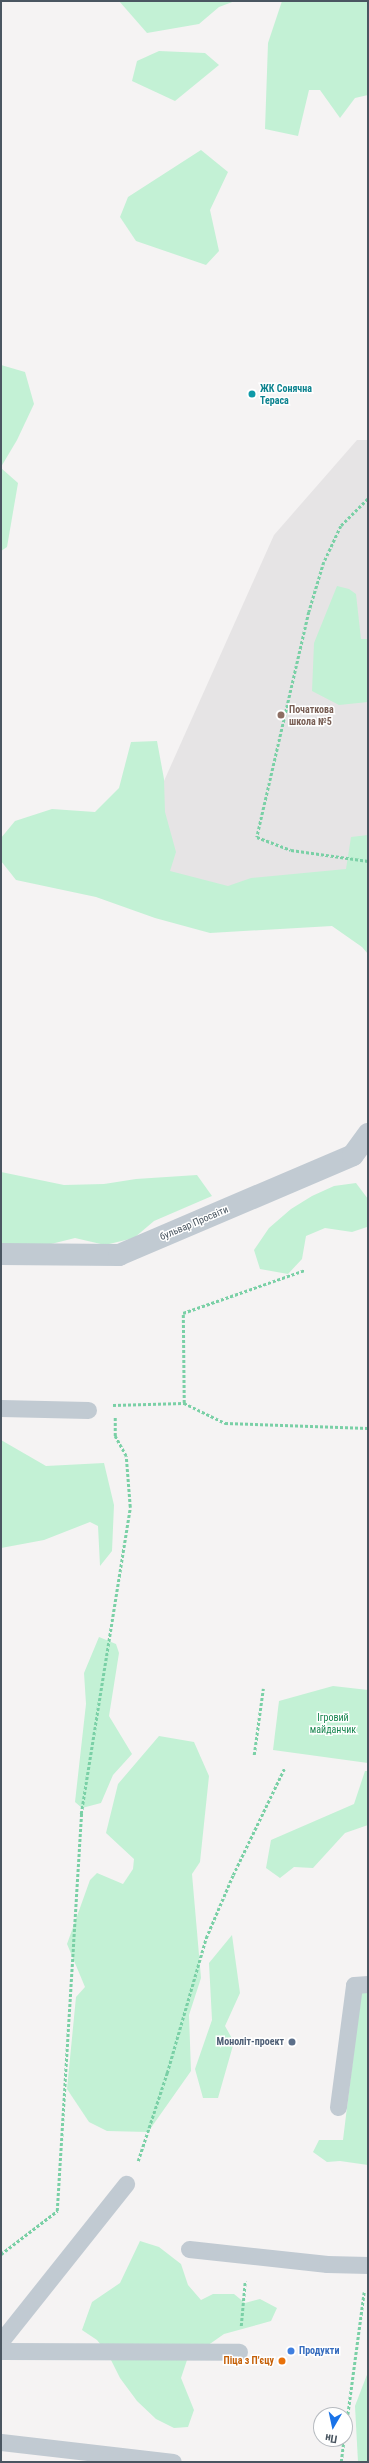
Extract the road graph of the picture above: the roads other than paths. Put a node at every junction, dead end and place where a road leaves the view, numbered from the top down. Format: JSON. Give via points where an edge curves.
{"nodes":[{"id":1,"x":368,"y":1134,"type":"edge"},
{"id":2,"x":1,"y":1254,"type":"edge"},
{"id":3,"x":1,"y":1408,"type":"edge"},
{"id":4,"x":88,"y":1410,"type":"road end"},
{"id":5,"x":368,"y":1984,"type":"edge"},
{"id":6,"x":338,"y":2107,"type":"dead end"},
{"id":7,"x":126,"y":2184,"type":"road end"},
{"id":8,"x":189,"y":2249,"type":"dead end"},
{"id":9,"x":368,"y":2265,"type":"edge"},
{"id":10,"x":1,"y":2341,"type":"edge"},
{"id":11,"x":1,"y":2352,"type":"edge"},
{"id":12,"x":238,"y":2352,"type":"road end"},
{"id":13,"x":1,"y":2442,"type":"edge"},
{"id":14,"x":173,"y":2462,"type":"edge"}],
"edges":[{"from":1,"to":2,"type":"street","name":"бульвар Просвіти","via":[[353,1155],[119,1255]]},
{"from":3,"to":4,"type":"lane"},
{"from":5,"to":6,"type":"lane","via":[[354,1985]]},
{"from":7,"to":10,"type":"lane"},
{"from":8,"to":9,"type":"lane","via":[[327,2264]]},
{"from":11,"to":12,"type":"lane"},
{"from":13,"to":14,"type":"lane"}]}
